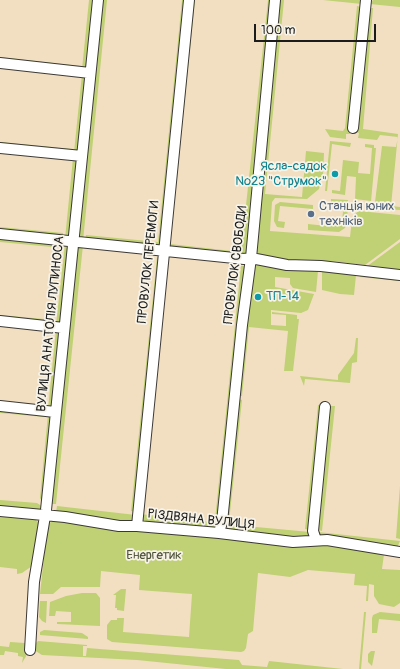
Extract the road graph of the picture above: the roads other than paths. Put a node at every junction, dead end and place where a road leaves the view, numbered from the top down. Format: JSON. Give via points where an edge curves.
{"nodes":[{"id":1,"x":98,"y":0,"type":"edge"},
{"id":2,"x":189,"y":0,"type":"edge"},
{"id":3,"x":275,"y":0,"type":"edge"},
{"id":4,"x":366,"y":0,"type":"edge"},
{"id":5,"x":0,"y":63,"type":"edge"},
{"id":6,"x":90,"y":73,"type":"junction"},
{"id":7,"x":353,"y":128,"type":"dead end"},
{"id":8,"x":0,"y":148,"type":"edge"},
{"id":9,"x":82,"y":156,"type":"junction"},
{"id":10,"x":0,"y":234,"type":"edge"},
{"id":11,"x":73,"y":242,"type":"junction"},
{"id":12,"x":163,"y":251,"type":"junction"},
{"id":13,"x":251,"y":258,"type":"junction"},
{"id":14,"x":400,"y":275,"type":"edge"},
{"id":15,"x":0,"y":321,"type":"edge"},
{"id":16,"x":64,"y":328,"type":"junction"},
{"id":17,"x":0,"y":406,"type":"edge"},
{"id":18,"x":325,"y":408,"type":"dead end"},
{"id":19,"x":55,"y":412,"type":"junction"},
{"id":20,"x":0,"y":511,"type":"edge"},
{"id":21,"x":45,"y":516,"type":"junction"},
{"id":22,"x":137,"y":526,"type":"junction"},
{"id":23,"x":219,"y":533,"type":"junction"},
{"id":24,"x":316,"y":540,"type":"junction"},
{"id":25,"x":400,"y":552,"type":"edge"},
{"id":26,"x":30,"y":650,"type":"dead end"}],
"edges":[{"from":1,"to":6,"type":"street","name":"ВУЛИЦЯ АНАТОЛІЯ ЛУПИНОСА"},
{"from":2,"to":12,"type":"street","name":"ПРОВУЛОК ПЕРЕМОГИ"},
{"from":3,"to":13,"type":"street","name":"ПРОВУЛОК СВОБОДИ"},
{"from":4,"to":7,"type":"street"},
{"from":5,"to":6,"type":"street"},
{"from":6,"to":9,"type":"street","name":"ВУЛИЦЯ АНАТОЛІЯ ЛУПИНОСА"},
{"from":8,"to":9,"type":"street"},
{"from":9,"to":11,"type":"street","name":"ВУЛИЦЯ АНАТОЛІЯ ЛУПИНОСА"},
{"from":10,"to":11,"type":"street"},
{"from":11,"to":12,"type":"street"},
{"from":11,"to":16,"type":"street","name":"ВУЛИЦЯ АНАТОЛІЯ ЛУПИНОСА"},
{"from":12,"to":13,"type":"street"},
{"from":12,"to":22,"type":"street","name":"ПРОВУЛОК ПЕРЕМОГИ"},
{"from":13,"to":14,"type":"street","via":[[287,265],[321,266]]},
{"from":13,"to":23,"type":"street","name":"ПРОВУЛОК СВОБОДИ"},
{"from":15,"to":16,"type":"street"},
{"from":16,"to":19,"type":"street","name":"ВУЛИЦЯ АНАТОЛІЯ ЛУПИНОСА"},
{"from":17,"to":19,"type":"street"},
{"from":18,"to":24,"type":"street","via":[[313,531]]},
{"from":19,"to":21,"type":"street","name":"ВУЛИЦЯ АНАТОЛІЯ ЛУПИНОСА"},
{"from":20,"to":21,"type":"street","name":"РІЗДВЯНА ВУЛИЦЯ"},
{"from":21,"to":22,"type":"street","name":"РІЗДВЯНА ВУЛИЦЯ","via":[[113,526]]},
{"from":21,"to":26,"type":"street","name":"ВУЛИЦЯ АНАТОЛІЯ ЛУПИНОСА","via":[[34,582]]},
{"from":22,"to":23,"type":"street","name":"РІЗДВЯНА ВУЛИЦЯ"},
{"from":23,"to":24,"type":"street","name":"РІЗДВЯНА ВУЛИЦЯ","via":[[293,542]]},
{"from":24,"to":25,"type":"street","name":"РІЗДВЯНА ВУЛИЦЯ"}]}
